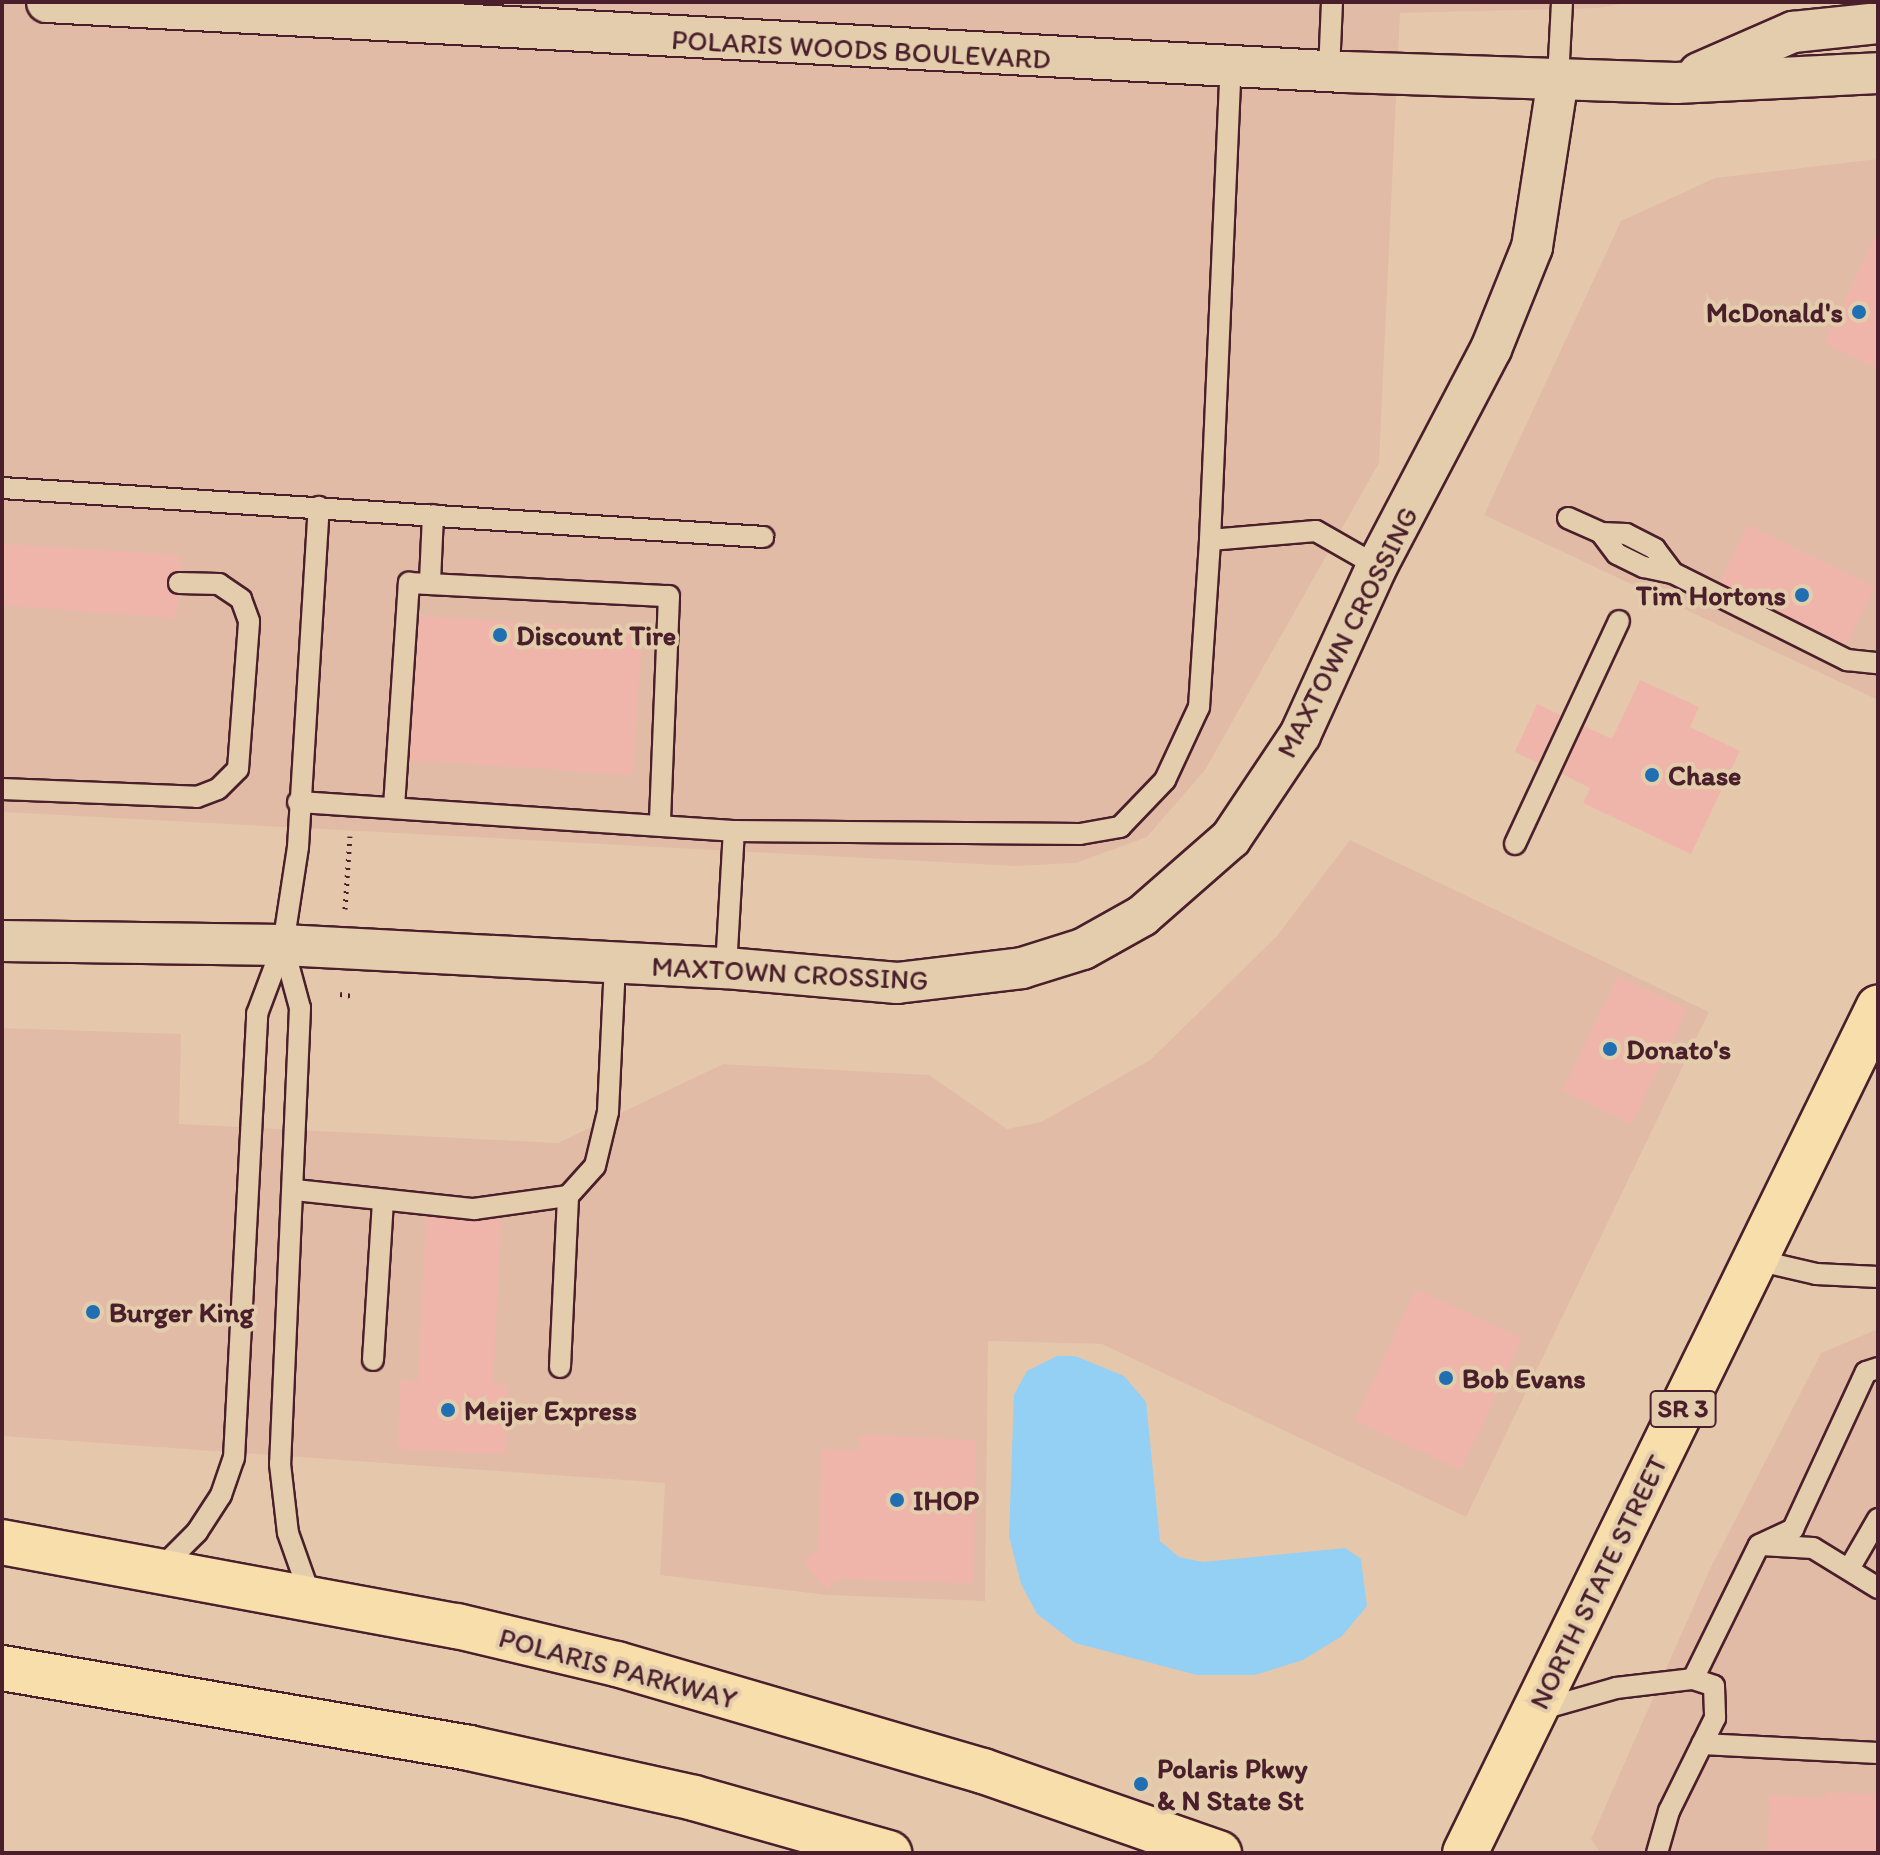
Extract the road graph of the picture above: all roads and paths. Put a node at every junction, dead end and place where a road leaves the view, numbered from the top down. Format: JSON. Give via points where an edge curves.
{"nodes":[{"id":1,"x":47,"y":2,"type":"edge"},
{"id":2,"x":1332,"y":2,"type":"edge"},
{"id":3,"x":1562,"y":2,"type":"edge"},
{"id":4,"x":1878,"y":23,"type":"edge"},
{"id":5,"x":1231,"y":67,"type":"junction"},
{"id":6,"x":1329,"y":71,"type":"junction"},
{"id":7,"x":1878,"y":73,"type":"edge"},
{"id":8,"x":1558,"y":79,"type":"junction"},
{"id":9,"x":1676,"y":83,"type":"junction"},
{"id":10,"x":2,"y":488,"type":"edge"},
{"id":11,"x":319,"y":507,"type":"junction"},
{"id":12,"x":433,"y":515,"type":"junction"},
{"id":13,"x":1568,"y":518,"type":"dead end"},
{"id":14,"x":763,"y":537,"type":"dead end"},
{"id":15,"x":1210,"y":540,"type":"junction"},
{"id":16,"x":1377,"y":566,"type":"junction"},
{"id":17,"x":430,"y":581,"type":"junction"},
{"id":18,"x":179,"y":583,"type":"dead end"},
{"id":19,"x":1619,"y":621,"type":"dead end"},
{"id":20,"x":1878,"y":663,"type":"edge"},
{"id":21,"x":2,"y":789,"type":"edge"},
{"id":22,"x":298,"y":802,"type":"junction"},
{"id":23,"x":394,"y":807,"type":"junction"},
{"id":24,"x":660,"y":825,"type":"junction"},
{"id":25,"x":734,"y":831,"type":"junction"},
{"id":26,"x":350,"y":836,"type":"dead end"},
{"id":27,"x":1515,"y":844,"type":"dead end"},
{"id":28,"x":344,"y":918,"type":"dead end"},
{"id":29,"x":2,"y":941,"type":"edge"},
{"id":30,"x":283,"y":945,"type":"junction"},
{"id":31,"x":615,"y":965,"type":"junction"},
{"id":32,"x":726,"y":968,"type":"junction"},
{"id":33,"x":340,"y":994,"type":"dead end"},
{"id":34,"x":352,"y":996,"type":"dead end"},
{"id":35,"x":1878,"y":1008,"type":"edge"},
{"id":36,"x":295,"y":1190,"type":"junction"},
{"id":37,"x":568,"y":1196,"type":"junction"},
{"id":38,"x":383,"y":1201,"type":"junction"},
{"id":39,"x":1756,"y":1260,"type":"junction"},
{"id":40,"x":1878,"y":1277,"type":"edge"},
{"id":41,"x":373,"y":1360,"type":"dead end"},
{"id":42,"x":560,"y":1367,"type":"dead end"},
{"id":43,"x":1878,"y":1368,"type":"edge"},
{"id":44,"x":1878,"y":1519,"type":"edge"},
{"id":45,"x":2,"y":1542,"type":"edge"},
{"id":46,"x":1759,"y":1545,"type":"junction"},
{"id":47,"x":1849,"y":1569,"type":"junction"},
{"id":48,"x":159,"y":1570,"type":"junction"},
{"id":49,"x":1878,"y":1588,"type":"edge"},
{"id":50,"x":311,"y":1598,"type":"junction"},
{"id":51,"x":2,"y":1668,"type":"edge"},
{"id":52,"x":1693,"y":1679,"type":"junction"},
{"id":53,"x":1535,"y":1711,"type":"junction"},
{"id":54,"x":1702,"y":1744,"type":"junction"},
{"id":55,"x":1878,"y":1753,"type":"edge"},
{"id":56,"x":889,"y":1853,"type":"edge"},
{"id":57,"x":1219,"y":1853,"type":"edge"},
{"id":58,"x":1465,"y":1853,"type":"edge"},
{"id":59,"x":1657,"y":1853,"type":"edge"}],
"edges":[{"from":1,"to":5,"type":"street","name":"POLARIS WOODS BOULEVARD"},
{"from":2,"to":6,"type":"lane"},
{"from":3,"to":8,"type":"lane"},
{"from":4,"to":9,"type":"street","name":"POLARIS WOODS BOULEVARD","via":[[1793,32]]},
{"from":5,"to":6,"type":"street","name":"POLARIS WOODS BOULEVARD"},
{"from":5,"to":15,"type":"lane"},
{"from":6,"to":8,"type":"street","name":"POLARIS WOODS BOULEVARD"},
{"from":7,"to":9,"type":"street","name":"POLARIS WOODS BOULEVARD"},
{"from":8,"to":9,"type":"street","name":"POLARIS WOODS BOULEVARD"},
{"from":8,"to":16,"type":"street","name":"MAXTOWN CROSSING","via":[[1523,274],[1485,362]]},
{"from":10,"to":11,"type":"lane"},
{"from":11,"to":12,"type":"lane"},
{"from":11,"to":22,"type":"lane"},
{"from":12,"to":14,"type":"lane"},
{"from":12,"to":17,"type":"lane"},
{"from":13,"to":20,"type":"lane","via":[[1601,533],[1617,554],[1673,573],[1847,660]]},
{"from":15,"to":16,"type":"lane","via":[[1316,531]]},
{"from":15,"to":25,"type":"lane","via":[[1199,707],[1165,780],[1120,827],[1080,834]]},
{"from":16,"to":32,"type":"street","name":"MAXTOWN CROSSING","via":[[1300,735],[1261,795],[1231,838],[1142,916],[1083,949],[964,979],[897,983]]},
{"from":17,"to":23,"type":"lane","via":[[409,583]]},
{"from":17,"to":24,"type":"lane","via":[[669,596]]},
{"from":18,"to":21,"type":"lane","via":[[219,584],[241,599],[249,621],[238,769],[218,789],[197,797]]},
{"from":19,"to":27,"type":"lane"},
{"from":22,"to":23,"type":"lane"},
{"from":22,"to":30,"type":"lane","via":[[298,847]]},
{"from":23,"to":24,"type":"lane"},
{"from":24,"to":25,"type":"lane"},
{"from":25,"to":32,"type":"lane"},
{"from":26,"to":28,"type":"path"},
{"from":29,"to":30,"type":"street","name":"MAXTOWN CROSSING"},
{"from":30,"to":31,"type":"street","name":"MAXTOWN CROSSING"},
{"from":30,"to":36,"type":"lane","via":[[300,1008]]},
{"from":30,"to":48,"type":"lane","via":[[257,1014],[234,1458],[221,1495],[197,1532]]},
{"from":31,"to":32,"type":"street","name":"MAXTOWN CROSSING"},
{"from":31,"to":37,"type":"lane","via":[[608,1112],[595,1166]]},
{"from":33,"to":34,"type":"path"},
{"from":35,"to":39,"type":"main road","name":"NORTH STATE STREET","number":"SR 3"},
{"from":36,"to":38,"type":"lane"},
{"from":36,"to":50,"type":"lane","via":[[280,1464],[288,1533]]},
{"from":37,"to":38,"type":"lane","via":[[474,1209]]},
{"from":37,"to":42,"type":"lane"},
{"from":38,"to":41,"type":"lane"},
{"from":39,"to":40,"type":"lane","via":[[1816,1274]]},
{"from":39,"to":53,"type":"main road","name":"NORTH STATE STREET","number":"SR 3"},
{"from":43,"to":46,"type":"lane","via":[[1866,1372],[1793,1529]]},
{"from":44,"to":47,"type":"lane"},
{"from":45,"to":48,"type":"main road","name":"POLARIS PARKWAY"},
{"from":46,"to":47,"type":"lane","via":[[1813,1548]]},
{"from":46,"to":52,"type":"lane"},
{"from":47,"to":49,"type":"lane"},
{"from":48,"to":50,"type":"main road","name":"POLARIS PARKWAY"},
{"from":50,"to":57,"type":"main road","name":"POLARIS PARKWAY","via":[[617,1664],[983,1771]]},
{"from":51,"to":56,"type":"main road","via":[[469,1748],[694,1798]]},
{"from":52,"to":53,"type":"lane","via":[[1616,1688]]},
{"from":52,"to":54,"type":"lane","via":[[1714,1686],[1715,1718]]},
{"from":53,"to":58,"type":"main road","name":"NORTH STATE STREET","number":"SR 3"},
{"from":54,"to":55,"type":"lane"},
{"from":54,"to":59,"type":"lane","via":[[1669,1811]]}]}
